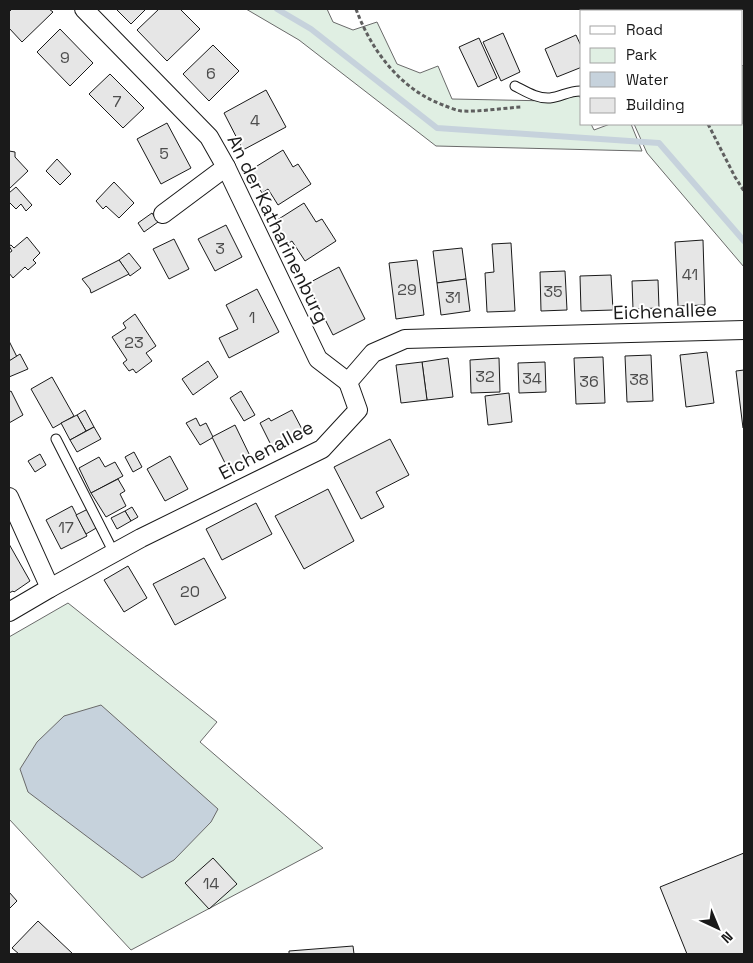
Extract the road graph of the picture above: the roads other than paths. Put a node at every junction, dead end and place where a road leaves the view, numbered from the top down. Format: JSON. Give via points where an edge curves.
{"nodes":[{"id":1,"x":84,"y":9,"type":"edge"},
{"id":2,"x":515,"y":86,"type":"dead end"},
{"id":3,"x":580,"y":91,"type":"edge"},
{"id":4,"x":226,"y":167,"type":"junction"},
{"id":5,"x":163,"y":214,"type":"dead end"},
{"id":6,"x":744,"y":330,"type":"edge"},
{"id":7,"x":348,"y":382,"type":"junction"},
{"id":8,"x":56,"y":439,"type":"dead end"},
{"id":9,"x":9,"y":497,"type":"edge"},
{"id":10,"x":114,"y":553,"type":"junction"},
{"id":11,"x":50,"y":588,"type":"junction"},
{"id":12,"x":9,"y":612,"type":"edge"}],
"edges":[{"from":1,"to":4,"type":"street","name":"An der Katharinenburg","via":[[209,137]]},
{"from":2,"to":3,"type":"lane","via":[[550,98]]},
{"from":4,"to":5,"type":"street"},
{"from":4,"to":7,"type":"street","name":"An der Katharinenburg","via":[[318,359]]},
{"from":6,"to":7,"type":"street","name":"Eichenallee","via":[[406,339],[373,353]]},
{"from":7,"to":10,"type":"street","name":"Eichenallee","via":[[358,410],[322,449]]},
{"from":8,"to":10,"type":"lane"},
{"from":9,"to":11,"type":"street"},
{"from":10,"to":11,"type":"street","name":"Eichenallee"},
{"from":11,"to":12,"type":"street","name":"Eichenallee"}]}
